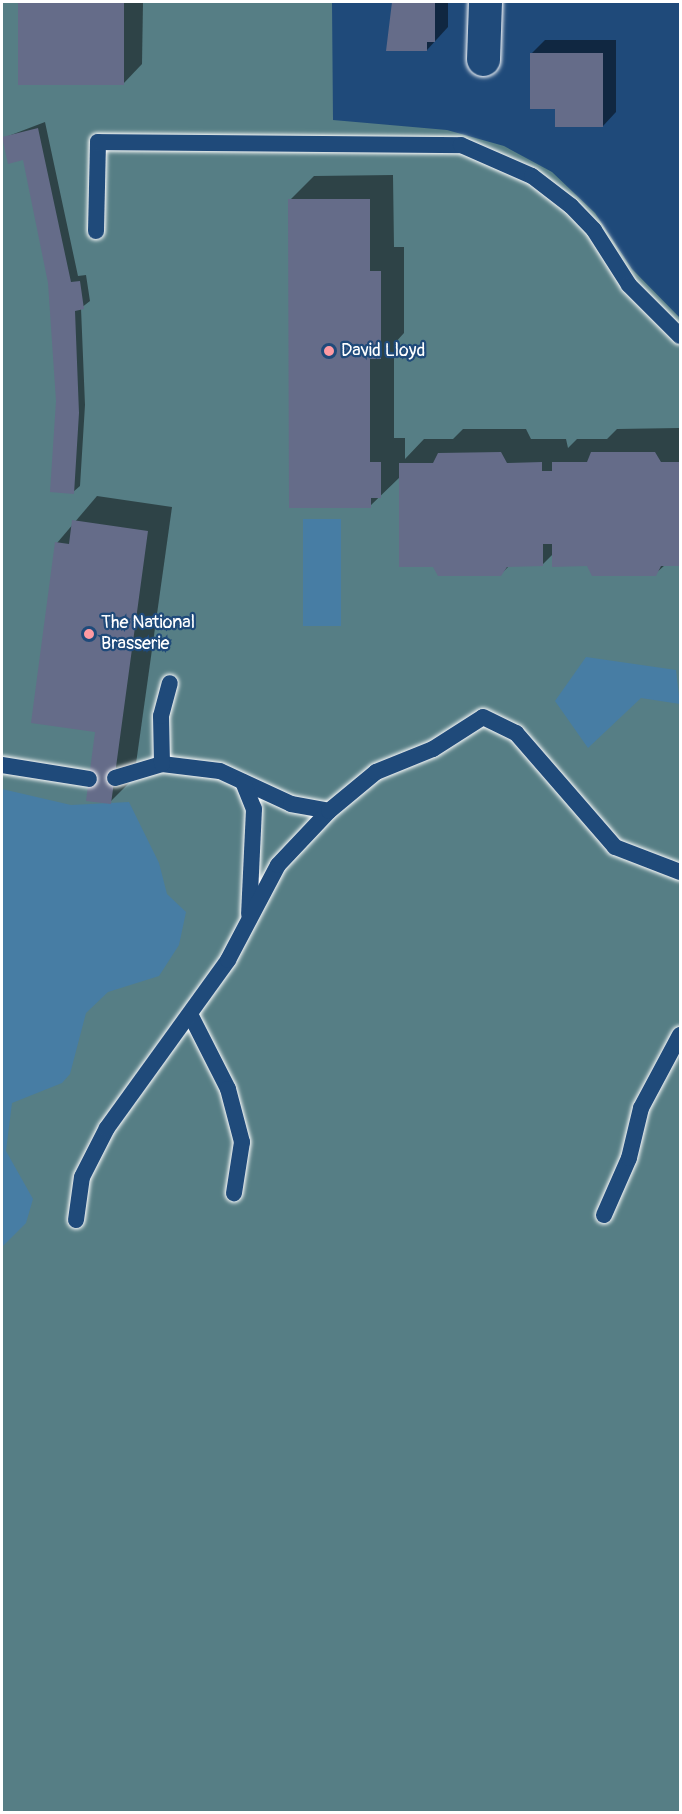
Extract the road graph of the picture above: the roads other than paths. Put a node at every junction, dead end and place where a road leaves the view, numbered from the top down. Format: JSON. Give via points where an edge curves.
{"nodes":[{"id":1,"x":485,"y":2,"type":"edge"},
{"id":2,"x":483,"y":59,"type":"dead end"},
{"id":3,"x":96,"y":231,"type":"dead end"},
{"id":4,"x":681,"y":336,"type":"edge"},
{"id":5,"x":170,"y":683,"type":"dead end"},
{"id":6,"x":162,"y":764,"type":"junction"},
{"id":7,"x":2,"y":765,"type":"edge"},
{"id":8,"x":114,"y":778,"type":"dead end"},
{"id":9,"x":89,"y":779,"type":"dead end"},
{"id":10,"x":243,"y":782,"type":"junction"},
{"id":11,"x":329,"y":811,"type":"junction"},
{"id":12,"x":681,"y":872,"type":"edge"},
{"id":13,"x":249,"y":915,"type":"junction"},
{"id":14,"x":190,"y":1014,"type":"junction"},
{"id":15,"x":681,"y":1035,"type":"edge"},
{"id":16,"x":234,"y":1193,"type":"dead end"},
{"id":17,"x":604,"y":1215,"type":"dead end"},
{"id":18,"x":75,"y":1220,"type":"dead end"}],
"edges":[{"from":1,"to":2,"type":"street"},
{"from":3,"to":4,"type":"lane","via":[[98,142],[461,145],[532,176],[571,206],[594,230],[629,285]]},
{"from":5,"to":6,"type":"lane","via":[[161,717]]},
{"from":6,"to":8,"type":"lane"},
{"from":6,"to":10,"type":"lane","via":[[203,767]]},
{"from":7,"to":9,"type":"lane"},
{"from":10,"to":11,"type":"lane","via":[[291,804]]},
{"from":10,"to":13,"type":"lane","via":[[255,822]]},
{"from":11,"to":12,"type":"lane","via":[[376,772],[433,750],[483,717],[516,733],[615,847]]},
{"from":11,"to":13,"type":"lane","via":[[278,865]]},
{"from":13,"to":14,"type":"lane","via":[[228,960]]},
{"from":14,"to":16,"type":"lane","via":[[228,1089],[242,1142]]},
{"from":14,"to":18,"type":"lane","via":[[107,1128],[82,1177]]},
{"from":15,"to":17,"type":"lane","via":[[641,1108],[629,1158]]}]}
